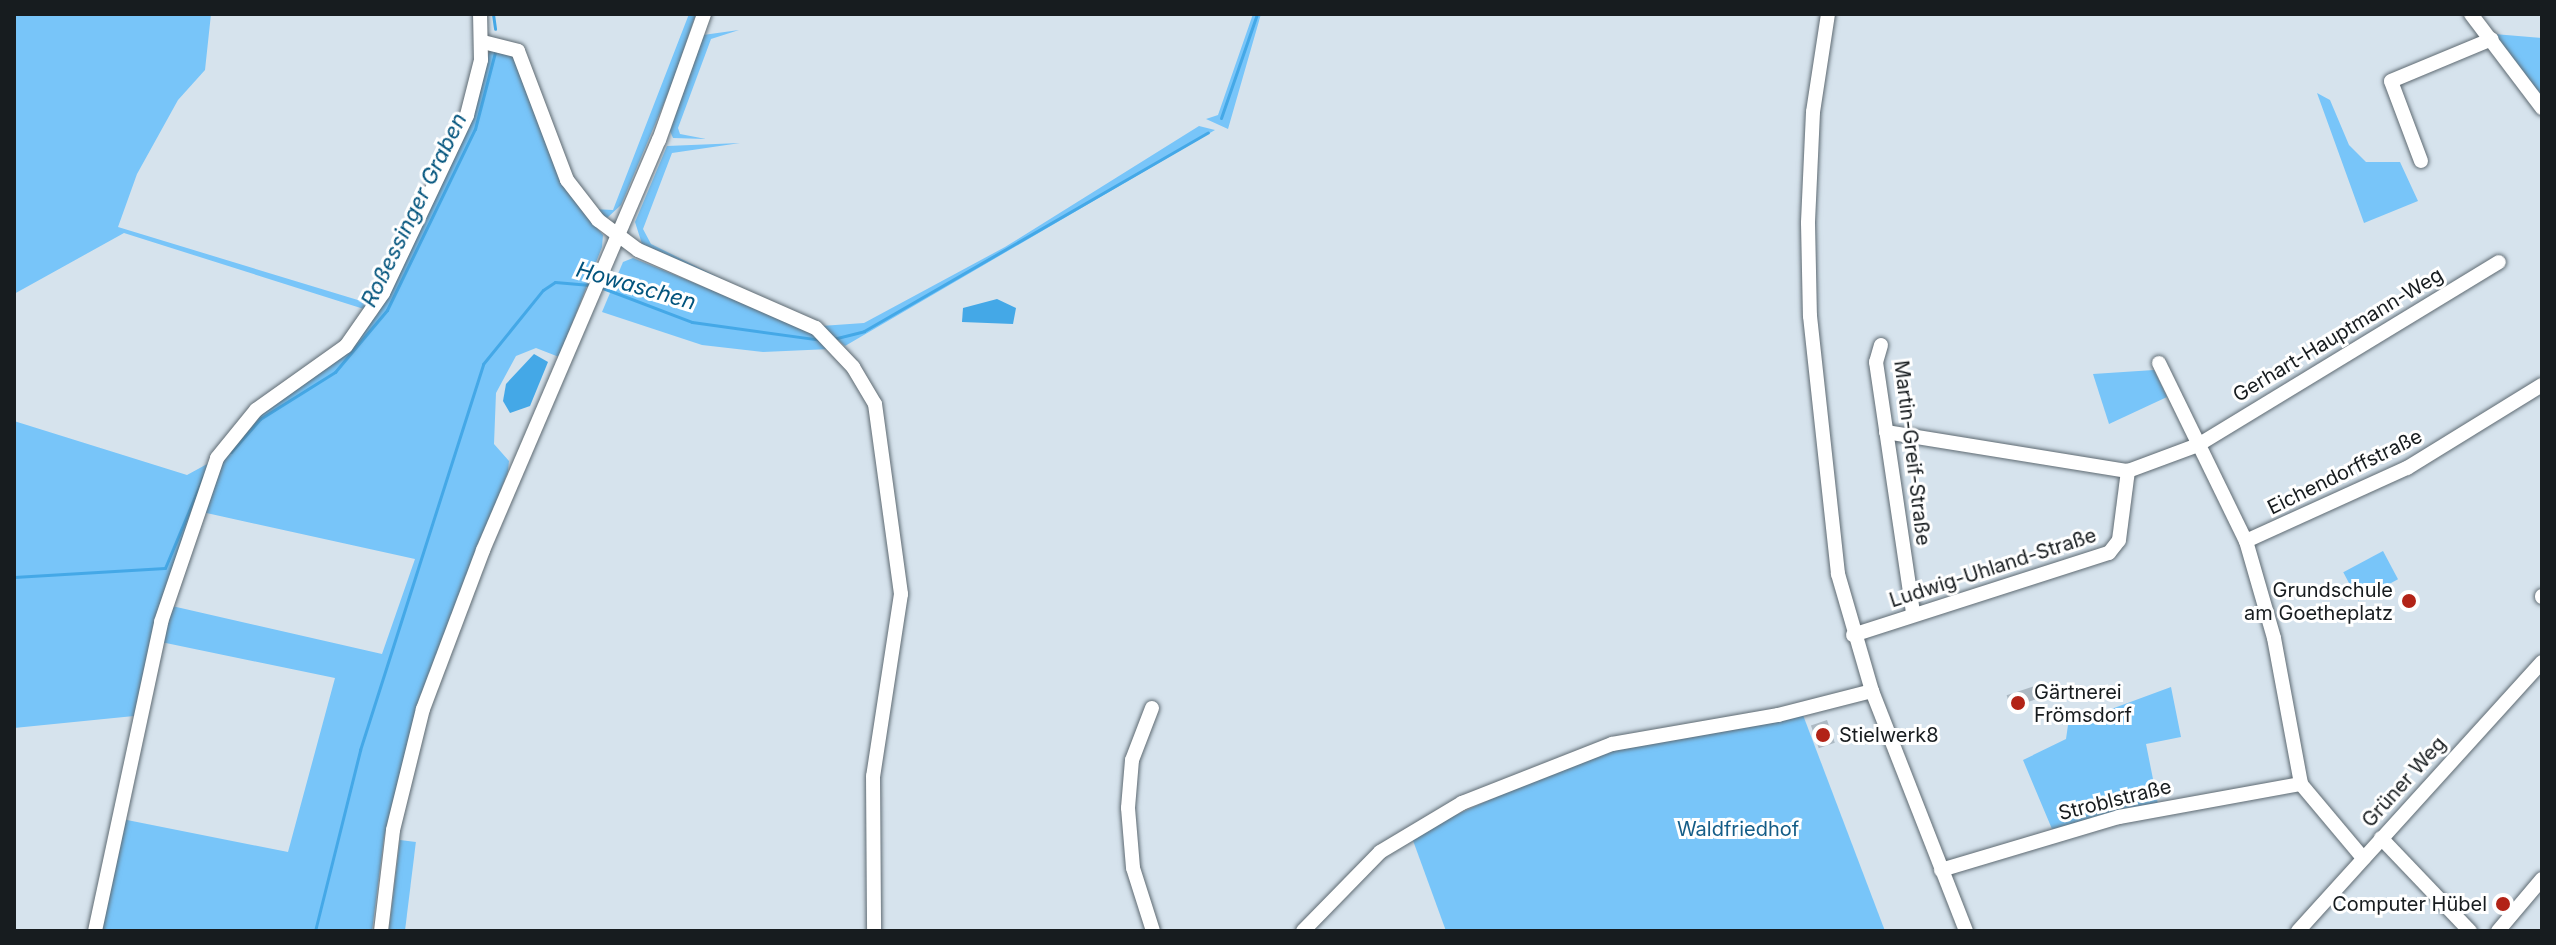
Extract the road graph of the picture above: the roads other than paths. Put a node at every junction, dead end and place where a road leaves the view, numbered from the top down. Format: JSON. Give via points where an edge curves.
{"nodes":[{"id":1,"x":480,"y":14,"type":"edge"},
{"id":2,"x":704,"y":14,"type":"edge"},
{"id":3,"x":1828,"y":14,"type":"edge"},
{"id":4,"x":2471,"y":14,"type":"edge"},
{"id":5,"x":2492,"y":39,"type":"junction"},
{"id":6,"x":483,"y":42,"type":"junction"},
{"id":7,"x":2542,"y":108,"type":"edge"},
{"id":8,"x":2421,"y":161,"type":"dead end"},
{"id":9,"x":619,"y":237,"type":"junction"},
{"id":10,"x":2499,"y":262,"type":"dead end"},
{"id":11,"x":1881,"y":345,"type":"dead end"},
{"id":12,"x":2159,"y":363,"type":"dead end"},
{"id":13,"x":2542,"y":386,"type":"edge"},
{"id":14,"x":1886,"y":432,"type":"junction"},
{"id":15,"x":2198,"y":445,"type":"junction"},
{"id":16,"x":2128,"y":471,"type":"junction"},
{"id":17,"x":2246,"y":541,"type":"junction"},
{"id":18,"x":1913,"y":614,"type":"junction"},
{"id":19,"x":1853,"y":635,"type":"junction"},
{"id":20,"x":2542,"y":662,"type":"edge"},
{"id":21,"x":1872,"y":691,"type":"junction"},
{"id":22,"x":1152,"y":708,"type":"dead end"},
{"id":23,"x":2301,"y":784,"type":"junction"},
{"id":24,"x":2381,"y":838,"type":"junction"},
{"id":25,"x":2363,"y":858,"type":"junction"},
{"id":26,"x":1941,"y":870,"type":"junction"},
{"id":27,"x":2542,"y":879,"type":"edge"},
{"id":28,"x":95,"y":931,"type":"edge"},
{"id":29,"x":381,"y":931,"type":"edge"},
{"id":30,"x":874,"y":931,"type":"edge"},
{"id":31,"x":1153,"y":931,"type":"edge"},
{"id":32,"x":1303,"y":931,"type":"edge"},
{"id":33,"x":1966,"y":931,"type":"edge"},
{"id":34,"x":2298,"y":931,"type":"edge"},
{"id":35,"x":2470,"y":931,"type":"edge"},
{"id":36,"x":2498,"y":931,"type":"edge"}],
"edges":[{"from":1,"to":6,"type":"street"},
{"from":2,"to":9,"type":"street"},
{"from":3,"to":19,"type":"street","via":[[1809,160],[1810,316],[1835,555]]},
{"from":4,"to":5,"type":"street"},
{"from":5,"to":7,"type":"street"},
{"from":5,"to":8,"type":"street","via":[[2391,81]]},
{"from":6,"to":9,"type":"street","via":[[518,51],[567,180]]},
{"from":6,"to":28,"type":"street","via":[[467,115],[373,310],[331,360],[243,422],[217,458],[161,622]]},
{"from":9,"to":29,"type":"street","via":[[483,550],[423,709],[393,830]]},
{"from":9,"to":30,"type":"street","via":[[821,332],[865,385],[881,425],[901,594],[873,776]]},
{"from":10,"to":15,"type":"street","name":"Gerhart-Hauptmann-Weg"},
{"from":11,"to":14,"type":"street","name":"Martin-Greif-Straße","via":[[1876,362]]},
{"from":12,"to":15,"type":"street"},
{"from":13,"to":17,"type":"street","name":"Eichendorffstraße","via":[[2407,468]]},
{"from":14,"to":16,"type":"street"},
{"from":14,"to":18,"type":"street","name":"Martin-Greif-Straße"},
{"from":15,"to":16,"type":"street","name":"Gerhart-Hauptmann-Weg"},
{"from":15,"to":17,"type":"street"},
{"from":16,"to":18,"type":"street","name":"Ludwig-Uhland-Straße","via":[[2119,540],[2109,553]]},
{"from":17,"to":23,"type":"street","via":[[2274,638]]},
{"from":18,"to":19,"type":"street","name":"Ludwig-Uhland-Straße"},
{"from":19,"to":21,"type":"street"},
{"from":20,"to":24,"type":"street","name":"Grüner Weg"},
{"from":21,"to":26,"type":"street"},
{"from":21,"to":32,"type":"street","via":[[1778,715],[1612,744],[1462,803],[1380,852]]},
{"from":22,"to":31,"type":"street","via":[[1132,760],[1128,808],[1133,868]]},
{"from":23,"to":25,"type":"street"},
{"from":23,"to":26,"type":"street","name":"Stroblstraße","via":[[2119,817]]},
{"from":24,"to":25,"type":"street","name":"Grüner Weg"},
{"from":24,"to":35,"type":"street"},
{"from":25,"to":34,"type":"street","name":"Grüner Weg"},
{"from":26,"to":33,"type":"street"},
{"from":27,"to":36,"type":"street"}]}
